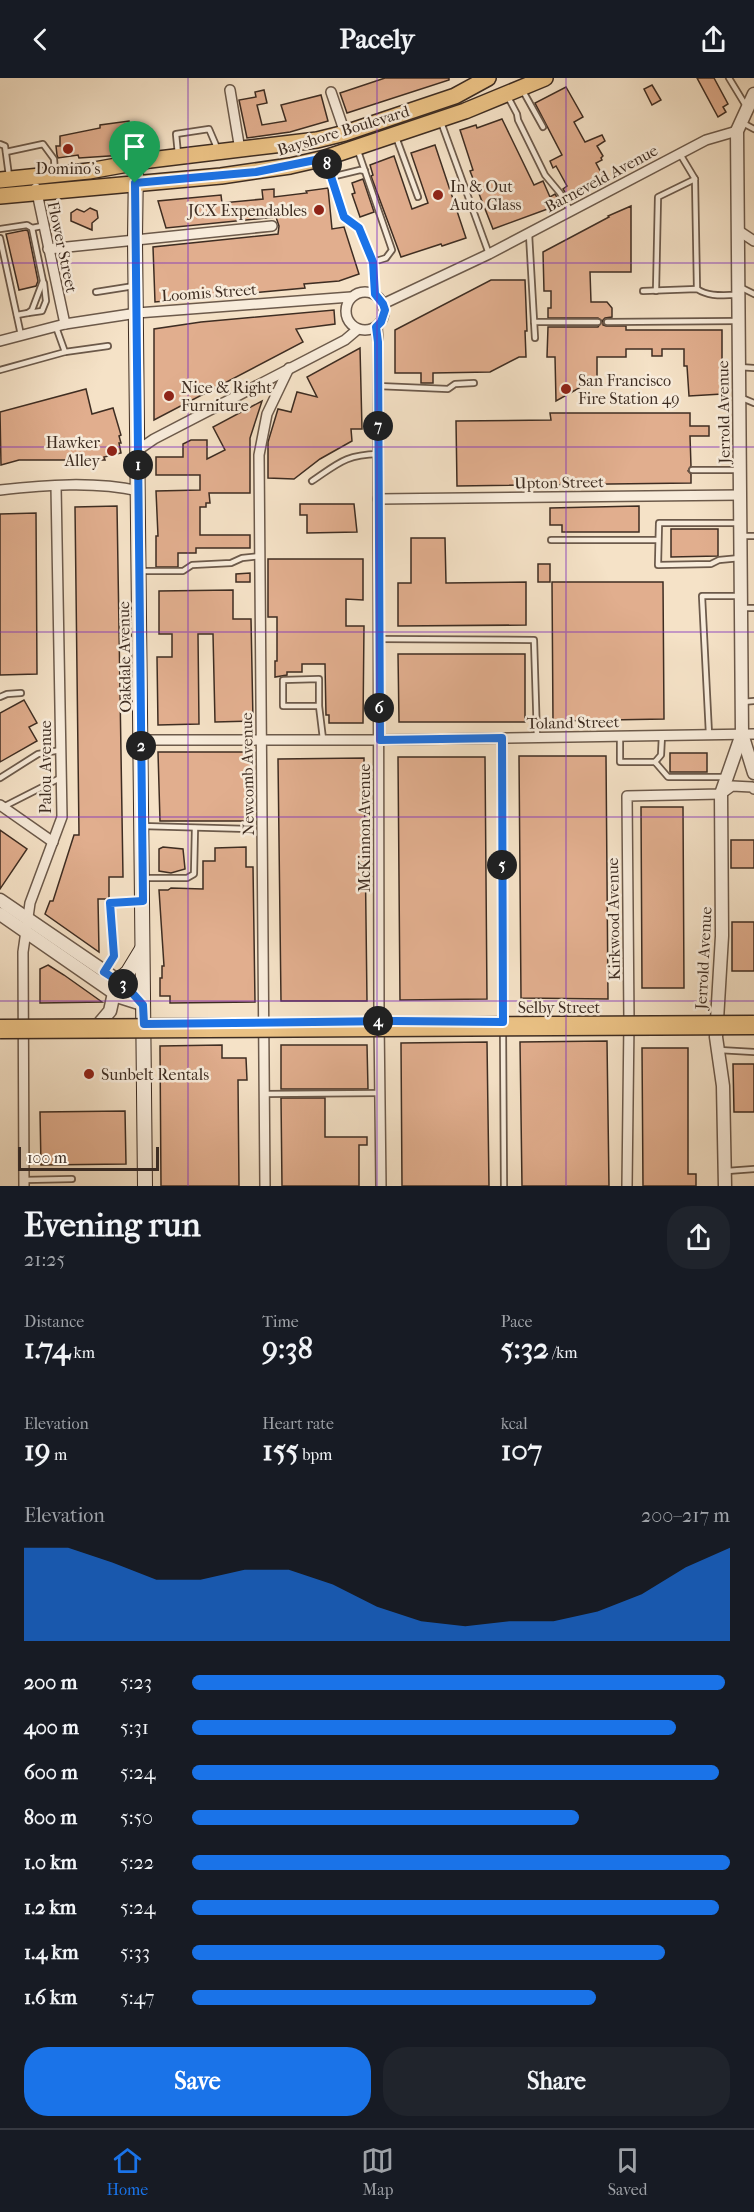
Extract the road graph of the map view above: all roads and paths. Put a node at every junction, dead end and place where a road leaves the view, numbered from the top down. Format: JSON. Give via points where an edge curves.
{"nodes":[{"id":1,"x":545,"y":78,"type":"edge"},
{"id":2,"x":732,"y":79,"type":"edge"},
{"id":3,"x":486,"y":80,"type":"edge"},
{"id":4,"x":522,"y":88,"type":"junction"},
{"id":5,"x":230,"y":90,"type":"dead end"},
{"id":6,"x":331,"y":92,"type":"dead end"},
{"id":7,"x":754,"y":94,"type":"edge"},
{"id":8,"x":506,"y":95,"type":"junction"},
{"id":9,"x":748,"y":108,"type":"junction"},
{"id":10,"x":440,"y":120,"type":"junction"},
{"id":11,"x":739,"y":127,"type":"junction"},
{"id":12,"x":543,"y":128,"type":"dead end"},
{"id":13,"x":754,"y":129,"type":"edge"},
{"id":14,"x":142,"y":130,"type":"dead end"},
{"id":15,"x":345,"y":133,"type":"junction"},
{"id":16,"x":395,"y":135,"type":"junction"},
{"id":17,"x":0,"y":144,"type":"edge"},
{"id":18,"x":357,"y":147,"type":"junction"},
{"id":19,"x":240,"y":150,"type":"junction"},
{"id":20,"x":6,"y":152,"type":"junction"},
{"id":21,"x":219,"y":152,"type":"junction"},
{"id":22,"x":680,"y":154,"type":"junction"},
{"id":23,"x":179,"y":156,"type":"junction"},
{"id":24,"x":325,"y":158,"type":"junction"},
{"id":25,"x":136,"y":162,"type":"junction"},
{"id":26,"x":365,"y":171,"type":"junction"},
{"id":27,"x":56,"y":174,"type":"junction"},
{"id":28,"x":34,"y":176,"type":"junction"},
{"id":29,"x":331,"y":177,"type":"junction"},
{"id":30,"x":694,"y":179,"type":"junction"},
{"id":31,"x":5,"y":180,"type":"edge"},
{"id":32,"x":135,"y":183,"type":"junction"},
{"id":33,"x":36,"y":192,"type":"junction"},
{"id":34,"x":0,"y":196,"type":"edge"},
{"id":35,"x":418,"y":197,"type":"dead end"},
{"id":36,"x":571,"y":212,"type":"junction"},
{"id":37,"x":272,"y":226,"type":"dead end"},
{"id":38,"x":37,"y":227,"type":"junction"},
{"id":39,"x":0,"y":230,"type":"edge"},
{"id":40,"x":739,"y":231,"type":"junction"},
{"id":41,"x":529,"y":234,"type":"junction"},
{"id":42,"x":0,"y":238,"type":"edge"},
{"id":43,"x":135,"y":238,"type":"junction"},
{"id":44,"x":754,"y":241,"type":"edge"},
{"id":45,"x":48,"y":249,"type":"junction"},
{"id":46,"x":489,"y":254,"type":"junction"},
{"id":47,"x":373,"y":262,"type":"junction"},
{"id":48,"x":43,"y":281,"type":"junction"},
{"id":49,"x":137,"y":286,"type":"junction"},
{"id":50,"x":698,"y":289,"type":"junction"},
{"id":51,"x":643,"y":291,"type":"dead end"},
{"id":52,"x":656,"y":291,"type":"junction"},
{"id":53,"x":739,"y":291,"type":"junction"},
{"id":54,"x":96,"y":292,"type":"dead end"},
{"id":55,"x":375,"y":294,"type":"junction"},
{"id":56,"x":754,"y":294,"type":"edge"},
{"id":57,"x":351,"y":297,"type":"junction"},
{"id":58,"x":383,"y":304,"type":"junction"},
{"id":59,"x":28,"y":313,"type":"junction"},
{"id":60,"x":137,"y":313,"type":"junction"},
{"id":61,"x":17,"y":315,"type":"junction"},
{"id":62,"x":739,"y":321,"type":"junction"},
{"id":63,"x":534,"y":322,"type":"junction"},
{"id":64,"x":598,"y":322,"type":"dead end"},
{"id":65,"x":607,"y":322,"type":"dead end"},
{"id":66,"x":60,"y":325,"type":"junction"},
{"id":67,"x":376,"y":327,"type":"junction"},
{"id":68,"x":358,"y":329,"type":"junction"},
{"id":69,"x":21,"y":335,"type":"junction"},
{"id":70,"x":535,"y":338,"type":"dead end"},
{"id":71,"x":0,"y":341,"type":"edge"},
{"id":72,"x":108,"y":346,"type":"dead end"},
{"id":73,"x":65,"y":352,"type":"junction"},
{"id":74,"x":289,"y":368,"type":"junction"},
{"id":75,"x":740,"y":368,"type":"junction"},
{"id":76,"x":754,"y":368,"type":"edge"},
{"id":77,"x":0,"y":370,"type":"edge"},
{"id":78,"x":474,"y":383,"type":"dead end"},
{"id":79,"x":378,"y":386,"type":"junction"},
{"id":80,"x":740,"y":397,"type":"junction"},
{"id":81,"x":754,"y":403,"type":"edge"},
{"id":82,"x":138,"y":450,"type":"junction"},
{"id":83,"x":378,"y":454,"type":"junction"},
{"id":84,"x":692,"y":470,"type":"dead end"},
{"id":85,"x":740,"y":470,"type":"junction"},
{"id":86,"x":312,"y":481,"type":"dead end"},
{"id":87,"x":56,"y":486,"type":"junction"},
{"id":88,"x":0,"y":490,"type":"edge"},
{"id":89,"x":139,"y":491,"type":"junction"},
{"id":90,"x":740,"y":495,"type":"junction"},
{"id":91,"x":378,"y":499,"type":"junction"},
{"id":92,"x":741,"y":529,"type":"junction"},
{"id":93,"x":754,"y":536,"type":"edge"},
{"id":94,"x":551,"y":540,"type":"dead end"},
{"id":95,"x":658,"y":540,"type":"junction"},
{"id":96,"x":260,"y":556,"type":"junction"},
{"id":97,"x":741,"y":558,"type":"junction"},
{"id":98,"x":139,"y":571,"type":"junction"},
{"id":99,"x":746,"y":604,"type":"edge"},
{"id":100,"x":379,"y":639,"type":"junction"},
{"id":101,"x":21,"y":693,"type":"dead end"},
{"id":102,"x":0,"y":697,"type":"edge"},
{"id":103,"x":748,"y":702,"type":"edge"},
{"id":104,"x":319,"y":706,"type":"junction"},
{"id":105,"x":709,"y":734,"type":"junction"},
{"id":106,"x":748,"y":734,"type":"edge"},
{"id":107,"x":662,"y":735,"type":"junction"},
{"id":108,"x":620,"y":736,"type":"junction"},
{"id":109,"x":537,"y":737,"type":"junction"},
{"id":110,"x":502,"y":738,"type":"junction"},
{"id":111,"x":261,"y":739,"type":"junction"},
{"id":112,"x":323,"y":739,"type":"junction"},
{"id":113,"x":141,"y":740,"type":"junction"},
{"id":114,"x":380,"y":740,"type":"junction"},
{"id":115,"x":61,"y":750,"type":"junction"},
{"id":116,"x":655,"y":762,"type":"junction"},
{"id":117,"x":754,"y":773,"type":"edge"},
{"id":118,"x":62,"y":777,"type":"junction"},
{"id":119,"x":729,"y":777,"type":"junction"},
{"id":120,"x":0,"y":778,"type":"edge"},
{"id":121,"x":754,"y":789,"type":"edge"},
{"id":122,"x":721,"y":794,"type":"junction"},
{"id":123,"x":2,"y":806,"type":"edge"},
{"id":124,"x":142,"y":826,"type":"junction"},
{"id":125,"x":195,"y":828,"type":"junction"},
{"id":126,"x":249,"y":829,"type":"dead end"},
{"id":127,"x":53,"y":842,"type":"junction"},
{"id":128,"x":143,"y":878,"type":"junction"},
{"id":129,"x":0,"y":900,"type":"edge"},
{"id":130,"x":143,"y":901,"type":"junction"},
{"id":131,"x":0,"y":914,"type":"edge"},
{"id":132,"x":26,"y":925,"type":"junction"},
{"id":133,"x":143,"y":948,"type":"junction"},
{"id":134,"x":104,"y":972,"type":"junction"},
{"id":135,"x":116,"y":987,"type":"junction"},
{"id":136,"x":143,"y":1005,"type":"junction"},
{"id":137,"x":716,"y":1020,"type":"junction"},
{"id":138,"x":754,"y":1020,"type":"edge"},
{"id":139,"x":379,"y":1021,"type":"junction"},
{"id":140,"x":643,"y":1021,"type":"dead end"},
{"id":141,"x":503,"y":1022,"type":"junction"},
{"id":142,"x":615,"y":1022,"type":"dead end"},
{"id":143,"x":264,"y":1023,"type":"junction"},
{"id":144,"x":99,"y":1024,"type":"junction"},
{"id":145,"x":144,"y":1024,"type":"junction"},
{"id":146,"x":24,"y":1025,"type":"junction"},
{"id":147,"x":679,"y":1025,"type":"junction"},
{"id":148,"x":754,"y":1025,"type":"edge"},
{"id":149,"x":0,"y":1026,"type":"edge"},
{"id":150,"x":754,"y":1030,"type":"edge"},
{"id":151,"x":717,"y":1050,"type":"junction"},
{"id":152,"x":754,"y":1052,"type":"edge"},
{"id":153,"x":380,"y":1093,"type":"junction"},
{"id":154,"x":265,"y":1094,"type":"junction"},
{"id":155,"x":754,"y":1169,"type":"edge"},
{"id":156,"x":724,"y":1172,"type":"junction"},
{"id":157,"x":72,"y":1179,"type":"dead end"},
{"id":158,"x":24,"y":1183,"type":"edge"},
{"id":159,"x":146,"y":1186,"type":"edge"},
{"id":160,"x":265,"y":1186,"type":"edge"},
{"id":161,"x":381,"y":1186,"type":"edge"},
{"id":162,"x":504,"y":1186,"type":"edge"},
{"id":163,"x":627,"y":1186,"type":"edge"},
{"id":164,"x":725,"y":1186,"type":"edge"}],
"edges":[{"from":1,"to":4,"type":"main road","name":"Bayshore Boulevard"},
{"from":2,"to":9,"type":"lane"},
{"from":3,"to":15,"type":"main road","name":"Bayshore Boulevard","via":[[454,96]]},
{"from":4,"to":8,"type":"main road","name":"Bayshore Boulevard"},
{"from":4,"to":12,"type":"lane"},
{"from":5,"to":19,"type":"street"},
{"from":6,"to":15,"type":"street"},
{"from":7,"to":9,"type":"street","name":"Jerrold Avenue"},
{"from":8,"to":10,"type":"main road","name":"Bayshore Boulevard"},
{"from":8,"to":36,"type":"lane","via":[[545,175]]},
{"from":9,"to":11,"type":"street","name":"Jerrold Avenue"},
{"from":10,"to":16,"type":"main road","name":"Bayshore Boulevard"},
{"from":10,"to":46,"type":"lane"},
{"from":11,"to":13,"type":"lane"},
{"from":11,"to":22,"type":"street","name":"Barneveld Avenue"},
{"from":11,"to":40,"type":"street","name":"Jerrold Avenue"},
{"from":14,"to":25,"type":"street","name":"Oakdale Avenue","via":[[143,148]]},
{"from":15,"to":19,"type":"main road","name":"Bayshore Boulevard"},
{"from":16,"to":18,"type":"main road","name":"Bayshore Boulevard"},
{"from":16,"to":35,"type":"lane"},
{"from":17,"to":20,"type":"lane"},
{"from":18,"to":24,"type":"main road","name":"Bayshore Boulevard"},
{"from":18,"to":26,"type":"lane"},
{"from":19,"to":21,"type":"main road","name":"Bayshore Boulevard"},
{"from":20,"to":27,"type":"lane","via":[[43,144],[54,159]]},
{"from":20,"to":31,"type":"lane"},
{"from":21,"to":23,"type":"main road","name":"Bayshore Boulevard"},
{"from":21,"to":23,"type":"lane","via":[[209,129],[176,134]]},
{"from":22,"to":30,"type":"lane"},
{"from":22,"to":36,"type":"street","name":"Barneveld Avenue"},
{"from":23,"to":25,"type":"main road","name":"Bayshore Boulevard"},
{"from":24,"to":29,"type":"lane"},
{"from":24,"to":32,"type":"main road","name":"Bayshore Boulevard","via":[[256,172]]},
{"from":25,"to":27,"type":"main road","name":"Bayshore Boulevard"},
{"from":25,"to":32,"type":"main road","name":"Oakdale Avenue"},
{"from":26,"to":29,"type":"lane"},
{"from":26,"to":47,"type":"lane","via":[[392,250],[386,258]]},
{"from":27,"to":28,"type":"main road","name":"Bayshore Boulevard"},
{"from":28,"to":31,"type":"main road","name":"Bayshore Boulevard"},
{"from":28,"to":33,"type":"street","name":"Flower Street"},
{"from":29,"to":47,"type":"lane","via":[[344,217],[359,228]]},
{"from":30,"to":50,"type":"lane"},
{"from":30,"to":52,"type":"lane","via":[[658,197]]},
{"from":32,"to":33,"type":"main road","name":"Bayshore Boulevard"},
{"from":32,"to":43,"type":"main road","name":"Oakdale Avenue"},
{"from":33,"to":34,"type":"main road","name":"Bayshore Boulevard"},
{"from":33,"to":38,"type":"street","name":"Flower Street"},
{"from":36,"to":41,"type":"street","name":"Barneveld Avenue"},
{"from":37,"to":43,"type":"street"},
{"from":38,"to":39,"type":"lane"},
{"from":38,"to":45,"type":"street","name":"Flower Street"},
{"from":38,"to":48,"type":"lane"},
{"from":40,"to":44,"type":"street"},
{"from":40,"to":53,"type":"street","name":"Jerrold Avenue"},
{"from":41,"to":46,"type":"street","name":"Barneveld Avenue"},
{"from":41,"to":63,"type":"lane"},
{"from":42,"to":61,"type":"lane"},
{"from":43,"to":45,"type":"street"},
{"from":43,"to":49,"type":"main road","name":"Oakdale Avenue"},
{"from":45,"to":66,"type":"street","name":"Flower Street"},
{"from":46,"to":58,"type":"street","name":"Barneveld Avenue"},
{"from":47,"to":55,"type":"lane"},
{"from":48,"to":59,"type":"lane"},
{"from":48,"to":59,"type":"lane","via":[[44,307]]},
{"from":49,"to":54,"type":"lane"},
{"from":49,"to":60,"type":"main road","name":"Oakdale Avenue"},
{"from":50,"to":52,"type":"lane"},
{"from":50,"to":53,"type":"lane","via":[[718,296]]},
{"from":51,"to":52,"type":"lane"},
{"from":53,"to":56,"type":"lane"},
{"from":53,"to":62,"type":"street","name":"Jerrold Avenue"},
{"from":55,"to":57,"type":"street","via":[[363,291]]},
{"from":55,"to":58,"type":"street"},
{"from":57,"to":60,"type":"street","name":"Loomis Street"},
{"from":57,"to":68,"type":"street","via":[[346,315]]},
{"from":58,"to":67,"type":"street","via":[[384,316]]},
{"from":59,"to":61,"type":"lane"},
{"from":60,"to":66,"type":"street","name":"Loomis Street"},
{"from":60,"to":82,"type":"main road","name":"Oakdale Avenue"},
{"from":61,"to":69,"type":"lane"},
{"from":62,"to":65,"type":"lane"},
{"from":62,"to":75,"type":"street","name":"Jerrold Avenue"},
{"from":63,"to":64,"type":"lane"},
{"from":63,"to":70,"type":"lane"},
{"from":66,"to":69,"type":"street","name":"Loomis Street"},
{"from":66,"to":73,"type":"lane"},
{"from":67,"to":68,"type":"street"},
{"from":67,"to":79,"type":"street","name":"McKinnon Avenue"},
{"from":68,"to":74,"type":"street","via":[[345,340]]},
{"from":69,"to":71,"type":"street","name":"Loomis Street"},
{"from":72,"to":73,"type":"lane"},
{"from":73,"to":77,"type":"lane"},
{"from":74,"to":82,"type":"street"},
{"from":74,"to":96,"type":"street","name":"Newcomb Avenue","via":[[267,414],[259,454]]},
{"from":75,"to":76,"type":"lane"},
{"from":75,"to":80,"type":"street","name":"Jerrold Avenue"},
{"from":78,"to":79,"type":"lane","via":[[455,384],[448,389]]},
{"from":79,"to":83,"type":"street","name":"McKinnon Avenue"},
{"from":80,"to":81,"type":"lane"},
{"from":80,"to":85,"type":"street","name":"Jerrold Avenue"},
{"from":82,"to":89,"type":"main road","name":"Oakdale Avenue"},
{"from":83,"to":86,"type":"lane","via":[[346,459]]},
{"from":83,"to":91,"type":"street","name":"McKinnon Avenue"},
{"from":84,"to":85,"type":"lane"},
{"from":85,"to":90,"type":"street","name":"Jerrold Avenue"},
{"from":87,"to":88,"type":"street"},
{"from":87,"to":89,"type":"street"},
{"from":87,"to":115,"type":"street","name":"Palou Avenue"},
{"from":89,"to":98,"type":"main road","name":"Oakdale Avenue"},
{"from":90,"to":91,"type":"street","name":"Upton Street"},
{"from":90,"to":92,"type":"street","name":"Jerrold Avenue"},
{"from":91,"to":100,"type":"street","name":"McKinnon Avenue"},
{"from":92,"to":93,"type":"lane"},
{"from":92,"to":95,"type":"lane","via":[[659,523]]},
{"from":92,"to":97,"type":"street","name":"Jerrold Avenue"},
{"from":94,"to":95,"type":"lane"},
{"from":95,"to":97,"type":"lane","via":[[658,565],[711,564]]},
{"from":96,"to":98,"type":"lane","via":[[231,563],[192,565],[183,571]]},
{"from":96,"to":111,"type":"street","name":"Newcomb Avenue"},
{"from":97,"to":99,"type":"street","name":"Jerrold Avenue"},
{"from":98,"to":113,"type":"main road","name":"Oakdale Avenue"},
{"from":99,"to":103,"type":"street","name":"Jerrold Avenue"},
{"from":99,"to":105,"type":"lane","via":[[702,596]]},
{"from":100,"to":109,"type":"lane","via":[[534,640]]},
{"from":100,"to":114,"type":"street","name":"McKinnon Avenue"},
{"from":101,"to":102,"type":"lane"},
{"from":103,"to":106,"type":"street","name":"Jerrold Avenue"},
{"from":104,"to":104,"type":"lane","via":[[283,706],[283,680],[318,679]]},
{"from":104,"to":112,"type":"lane"},
{"from":105,"to":106,"type":"street","name":"Toland Street"},
{"from":105,"to":107,"type":"street","name":"Toland Street"},
{"from":106,"to":117,"type":"street","name":"Jerrold Avenue"},
{"from":106,"to":119,"type":"street","name":"Jerrold Avenue"},
{"from":107,"to":108,"type":"street","name":"Toland Street"},
{"from":107,"to":116,"type":"lane","via":[[661,755]]},
{"from":108,"to":109,"type":"street","name":"Toland Street"},
{"from":108,"to":116,"type":"lane","via":[[620,762]]},
{"from":109,"to":110,"type":"street","name":"Toland Street"},
{"from":110,"to":114,"type":"street","name":"Toland Street"},
{"from":110,"to":141,"type":"lane"},
{"from":111,"to":112,"type":"street","name":"Toland Street"},
{"from":111,"to":113,"type":"street","name":"Toland Street"},
{"from":111,"to":143,"type":"street","name":"Newcomb Avenue"},
{"from":112,"to":114,"type":"street","name":"Toland Street"},
{"from":113,"to":124,"type":"main road","name":"Oakdale Avenue"},
{"from":114,"to":139,"type":"street","name":"McKinnon Avenue"},
{"from":115,"to":118,"type":"street","name":"Palou Avenue"},
{"from":115,"to":120,"type":"lane","via":[[38,754]]},
{"from":116,"to":119,"type":"lane","via":[[668,777]]},
{"from":118,"to":123,"type":"lane"},
{"from":118,"to":127,"type":"street","name":"Palou Avenue","via":[[62,817]]},
{"from":119,"to":122,"type":"street","name":"Jerrold Avenue"},
{"from":121,"to":122,"type":"street","via":[[732,786]]},
{"from":122,"to":137,"type":"street","name":"Jerrold Avenue","via":[[722,936]]},
{"from":122,"to":163,"type":"street","name":"Kirkwood Avenue","via":[[627,796]]},
{"from":123,"to":127,"type":"street"},
{"from":124,"to":125,"type":"lane"},
{"from":124,"to":128,"type":"main road","name":"Oakdale Avenue"},
{"from":125,"to":126,"type":"lane"},
{"from":125,"to":128,"type":"lane","via":[[195,869],[190,877]]},
{"from":127,"to":132,"type":"street","name":"Palou Avenue","via":[[30,903]]},
{"from":128,"to":130,"type":"main road","name":"Oakdale Avenue"},
{"from":129,"to":132,"type":"street"},
{"from":130,"to":133,"type":"main road","name":"Oakdale Avenue"},
{"from":130,"to":134,"type":"lane","via":[[110,903],[114,956]]},
{"from":131,"to":132,"type":"street"},
{"from":132,"to":134,"type":"street"},
{"from":132,"to":135,"type":"street"},
{"from":132,"to":146,"type":"street","name":"Palou Avenue"},
{"from":133,"to":135,"type":"main road"},
{"from":133,"to":136,"type":"main road","name":"Oakdale Avenue"},
{"from":134,"to":135,"type":"street"},
{"from":135,"to":136,"type":"street"},
{"from":135,"to":144,"type":"street","via":[[110,1011]]},
{"from":136,"to":145,"type":"main road","name":"Oakdale Avenue"},
{"from":137,"to":138,"type":"street"},
{"from":137,"to":140,"type":"street"},
{"from":137,"to":151,"type":"street","name":"Jerrold Avenue"},
{"from":138,"to":149,"type":"highway"},
{"from":139,"to":141,"type":"street","name":"Selby Street"},
{"from":139,"to":143,"type":"street","name":"Selby Street"},
{"from":139,"to":153,"type":"street","name":"McKinnon Avenue"},
{"from":141,"to":142,"type":"street","name":"Selby Street"},
{"from":141,"to":162,"type":"lane"},
{"from":143,"to":145,"type":"street","name":"Selby Street"},
{"from":143,"to":154,"type":"street","name":"Newcomb Avenue"},
{"from":144,"to":145,"type":"street","name":"Selby Street"},
{"from":144,"to":146,"type":"street","name":"Selby Street"},
{"from":145,"to":159,"type":"main road","name":"Oakdale Avenue"},
{"from":146,"to":149,"type":"street","name":"Selby Street"},
{"from":146,"to":158,"type":"street","name":"Palou Avenue"},
{"from":147,"to":148,"type":"highway","bridge":true},
{"from":147,"to":149,"type":"highway","bridge":true},
{"from":147,"to":150,"type":"highway","bridge":true},
{"from":151,"to":152,"type":"lane"},
{"from":151,"to":156,"type":"street","name":"Jerrold Avenue","via":[[723,1086]]},
{"from":153,"to":154,"type":"lane"},
{"from":153,"to":161,"type":"street","name":"McKinnon Avenue"},
{"from":154,"to":160,"type":"street","name":"Newcomb Avenue"},
{"from":155,"to":156,"type":"lane"},
{"from":156,"to":164,"type":"street","name":"Jerrold Avenue"},
{"from":157,"to":158,"type":"lane"}]}
